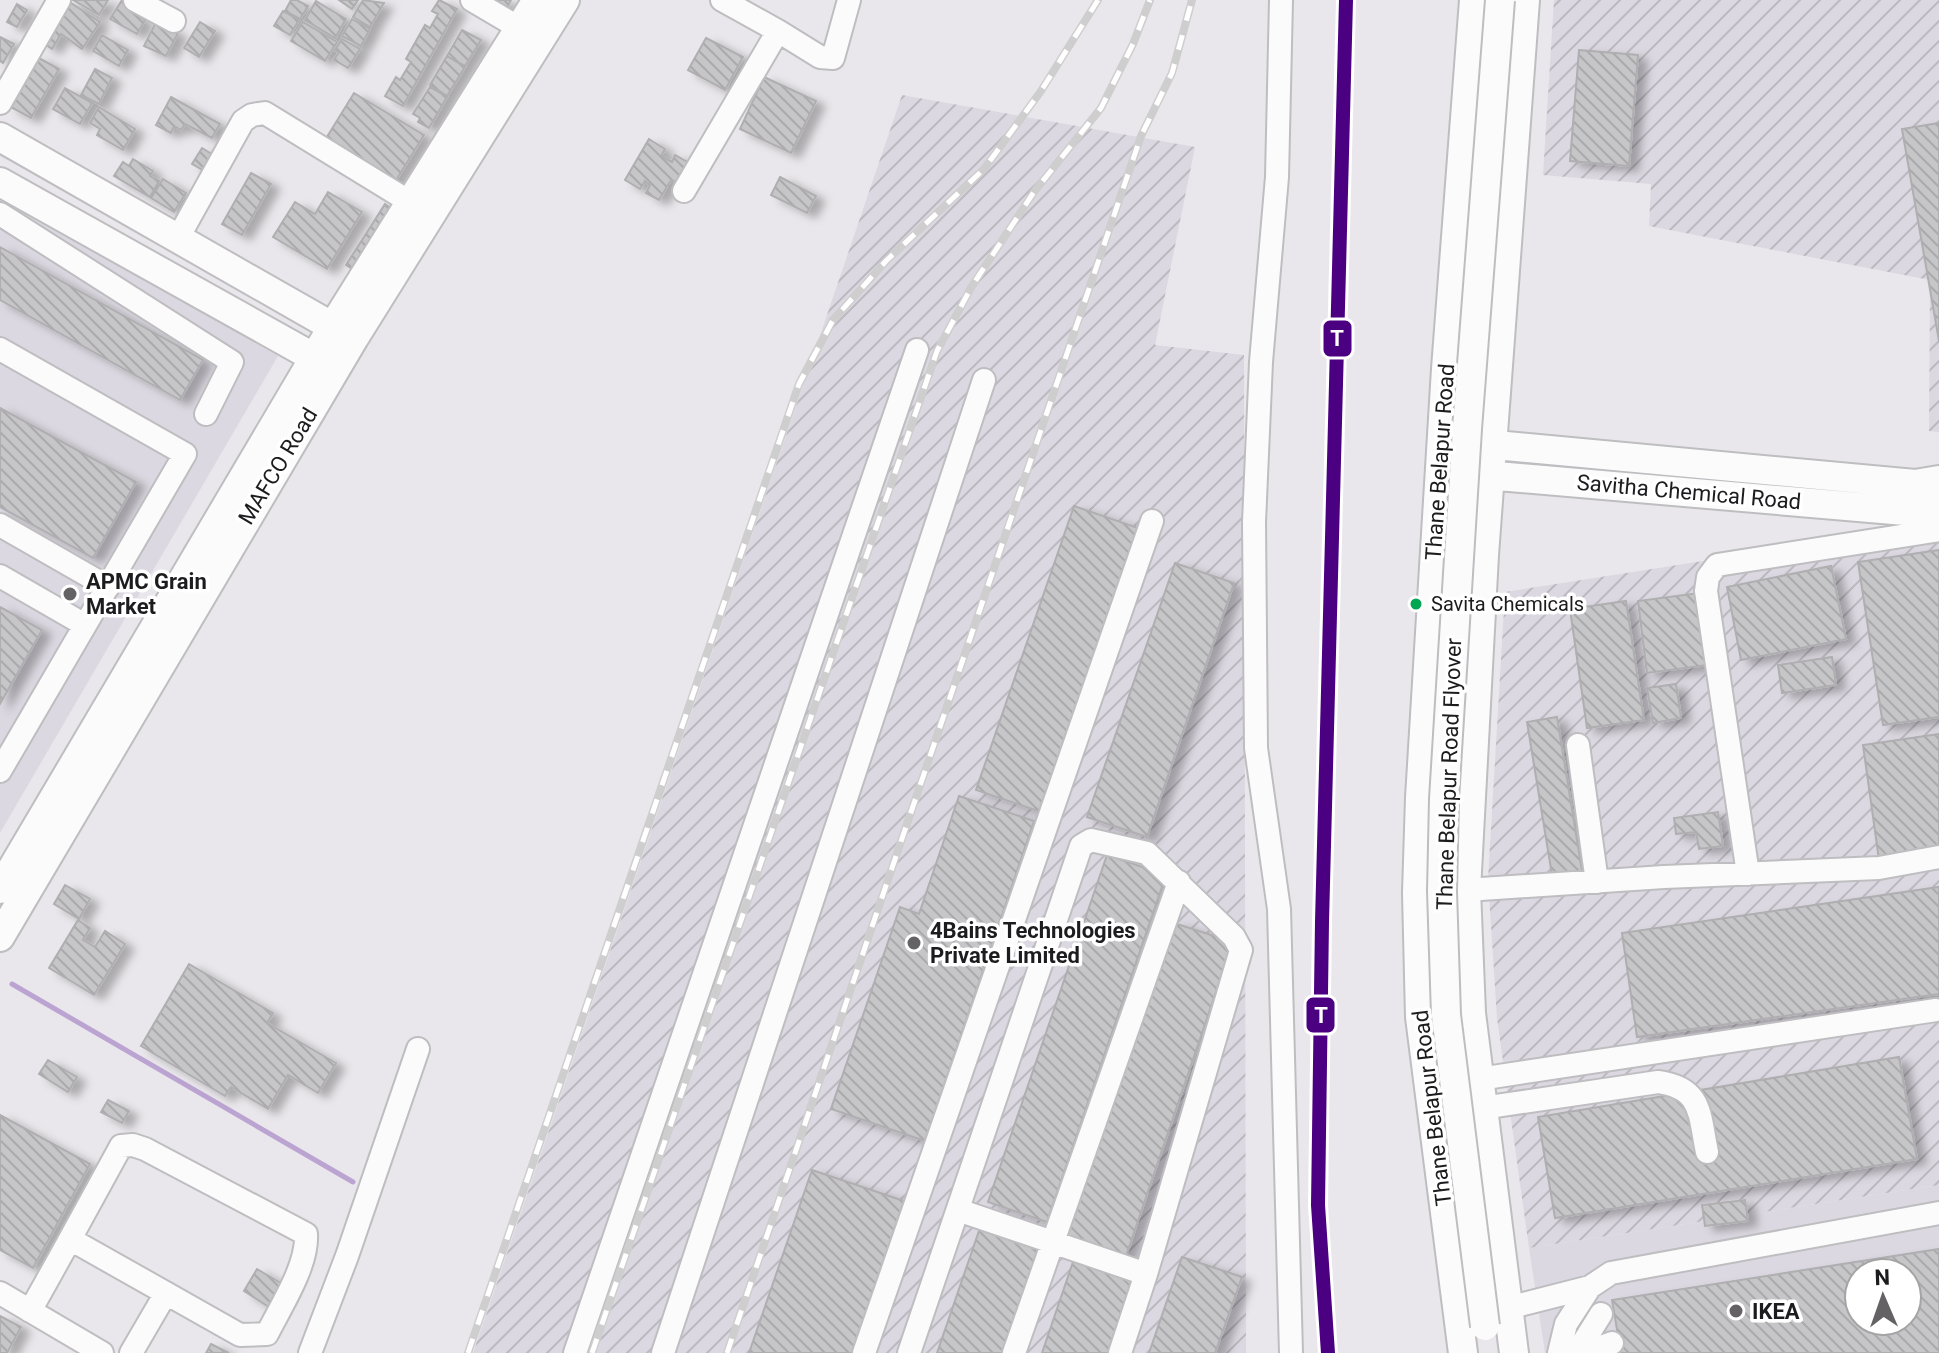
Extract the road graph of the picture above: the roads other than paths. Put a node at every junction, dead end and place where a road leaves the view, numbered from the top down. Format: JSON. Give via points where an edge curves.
{"nodes":[{"id":1,"x":59,"y":0,"type":"edge"},
{"id":2,"x":135,"y":0,"type":"edge"},
{"id":3,"x":472,"y":0,"type":"edge"},
{"id":4,"x":537,"y":0,"type":"edge"},
{"id":5,"x":565,"y":0,"type":"edge"},
{"id":6,"x":722,"y":0,"type":"edge"},
{"id":7,"x":849,"y":0,"type":"edge"},
{"id":8,"x":1281,"y":0,"type":"edge"},
{"id":9,"x":1474,"y":0,"type":"edge"},
{"id":10,"x":1500,"y":0,"type":"edge"},
{"id":11,"x":1525,"y":0,"type":"edge"},
{"id":12,"x":174,"y":21,"type":"dead end"},
{"id":13,"x":778,"y":31,"type":"junction"},
{"id":14,"x":528,"y":34,"type":"junction"},
{"id":15,"x":0,"y":103,"type":"edge"},
{"id":16,"x":0,"y":137,"type":"edge"},
{"id":17,"x":0,"y":182,"type":"edge"},
{"id":18,"x":684,"y":191,"type":"dead end"},
{"id":19,"x":410,"y":202,"type":"junction"},
{"id":20,"x":0,"y":214,"type":"edge"},
{"id":21,"x":178,"y":238,"type":"junction"},
{"id":22,"x":343,"y":332,"type":"junction"},
{"id":23,"x":0,"y":349,"type":"edge"},
{"id":24,"x":917,"y":350,"type":"dead end"},
{"id":25,"x":325,"y":364,"type":"junction"},
{"id":26,"x":984,"y":380,"type":"dead end"},
{"id":27,"x":206,"y":414,"type":"dead end"},
{"id":28,"x":1441,"y":440,"type":"junction"},
{"id":29,"x":1492,"y":445,"type":"junction"},
{"id":30,"x":1440,"y":471,"type":"junction"},
{"id":31,"x":1490,"y":475,"type":"junction"},
{"id":32,"x":1939,"y":480,"type":"edge"},
{"id":33,"x":1939,"y":508,"type":"edge"},
{"id":34,"x":1152,"y":521,"type":"dead end"},
{"id":35,"x":0,"y":525,"type":"edge"},
{"id":36,"x":1939,"y":530,"type":"edge"},
{"id":37,"x":0,"y":576,"type":"edge"},
{"id":38,"x":108,"y":587,"type":"junction"},
{"id":39,"x":85,"y":625,"type":"junction"},
{"id":40,"x":7,"y":744,"type":"edge"},
{"id":41,"x":1578,"y":745,"type":"dead end"},
{"id":42,"x":0,"y":771,"type":"edge"},
{"id":43,"x":1939,"y":857,"type":"edge"},
{"id":44,"x":1748,"y":874,"type":"junction"},
{"id":45,"x":1179,"y":882,"type":"junction"},
{"id":46,"x":1597,"y":882,"type":"junction"},
{"id":47,"x":0,"y":889,"type":"edge"},
{"id":48,"x":1466,"y":890,"type":"junction"},
{"id":49,"x":0,"y":937,"type":"edge"},
{"id":50,"x":1936,"y":1010,"type":"dead end"},
{"id":51,"x":418,"y":1049,"type":"dead end"},
{"id":52,"x":1479,"y":1079,"type":"junction"},
{"id":53,"x":1482,"y":1108,"type":"junction"},
{"id":54,"x":1707,"y":1152,"type":"dead end"},
{"id":55,"x":958,"y":1210,"type":"junction"},
{"id":56,"x":1939,"y":1213,"type":"edge"},
{"id":57,"x":70,"y":1239,"type":"junction"},
{"id":58,"x":1053,"y":1242,"type":"junction"},
{"id":59,"x":1146,"y":1274,"type":"junction"},
{"id":60,"x":1590,"y":1287,"type":"junction"},
{"id":61,"x":0,"y":1293,"type":"edge"},
{"id":62,"x":166,"y":1293,"type":"junction"},
{"id":63,"x":1508,"y":1308,"type":"junction"},
{"id":64,"x":30,"y":1311,"type":"junction"},
{"id":65,"x":1601,"y":1314,"type":"dead end"},
{"id":66,"x":1612,"y":1343,"type":"dead end"},
{"id":67,"x":102,"y":1353,"type":"edge"},
{"id":68,"x":131,"y":1353,"type":"edge"},
{"id":69,"x":310,"y":1353,"type":"edge"},
{"id":70,"x":575,"y":1353,"type":"edge"},
{"id":71,"x":663,"y":1353,"type":"edge"},
{"id":72,"x":864,"y":1353,"type":"edge"},
{"id":73,"x":909,"y":1353,"type":"edge"},
{"id":74,"x":1014,"y":1353,"type":"edge"},
{"id":75,"x":1120,"y":1353,"type":"edge"},
{"id":76,"x":1291,"y":1353,"type":"edge"},
{"id":77,"x":1463,"y":1353,"type":"edge"},
{"id":78,"x":1497,"y":1353,"type":"edge"},
{"id":79,"x":1514,"y":1353,"type":"edge"},
{"id":80,"x":1559,"y":1353,"type":"edge"},
{"id":81,"x":1582,"y":1353,"type":"edge"}],
"edges":[{"from":1,"to":15,"type":"street"},
{"from":2,"to":12,"type":"street"},
{"from":3,"to":14,"type":"street"},
{"from":4,"to":14,"type":"main road","name":"MAFCO Road"},
{"from":5,"to":14,"type":"main road","name":"MAFCO Road"},
{"from":6,"to":13,"type":"street"},
{"from":7,"to":13,"type":"street","via":[[833,58],[820,57]]},
{"from":8,"to":76,"type":"street","via":[[1277,177],[1254,522],[1256,748],[1279,909]]},
{"from":9,"to":28,"type":"main road","name":"Thane Belapur Road"},
{"from":10,"to":78,"type":"main road","name":"Thane Belapur Road Flyover","bridge":true,"via":[[1462,506],[1442,891],[1446,1015],[1485,1326]]},
{"from":11,"to":29,"type":"main road"},
{"from":13,"to":18,"type":"street"},
{"from":14,"to":19,"type":"main road","name":"MAFCO Road"},
{"from":14,"to":22,"type":"main road","name":"MAFCO Road"},
{"from":16,"to":21,"type":"main road"},
{"from":17,"to":25,"type":"main road"},
{"from":19,"to":21,"type":"street","via":[[265,113],[252,115],[243,121]]},
{"from":19,"to":22,"type":"main road","name":"MAFCO Road"},
{"from":20,"to":27,"type":"street","via":[[232,362]]},
{"from":21,"to":22,"type":"main road"},
{"from":22,"to":25,"type":"main road","name":"MAFCO Road"},
{"from":23,"to":38,"type":"street","via":[[185,454]]},
{"from":24,"to":70,"type":"street"},
{"from":25,"to":47,"type":"main road","name":"MAFCO Road"},
{"from":25,"to":49,"type":"main road","name":"MAFCO Road"},
{"from":26,"to":71,"type":"street"},
{"from":28,"to":29,"type":"main road","name":"Savitha Chemical Road"},
{"from":28,"to":30,"type":"main road","name":"Thane Belapur Road"},
{"from":29,"to":31,"type":"main road"},
{"from":29,"to":32,"type":"main road","name":"Savitha Chemical Road","via":[[1915,484]]},
{"from":30,"to":31,"type":"main road","name":"Savitha Chemical Road"},
{"from":30,"to":77,"type":"main road","name":"Thane Belapur Road","via":[[1420,798],[1420,1017]]},
{"from":31,"to":33,"type":"main road","name":"Savitha Chemical Road","via":[[1917,512]]},
{"from":31,"to":48,"type":"main road"},
{"from":34,"to":72,"type":"street"},
{"from":35,"to":38,"type":"street"},
{"from":36,"to":44,"type":"street","via":[[1717,565],[1708,577]]},
{"from":37,"to":39,"type":"street"},
{"from":38,"to":39,"type":"street"},
{"from":39,"to":40,"type":"street"},
{"from":40,"to":42,"type":"street"},
{"from":41,"to":46,"type":"street"},
{"from":43,"to":44,"type":"street","via":[[1879,868]]},
{"from":44,"to":46,"type":"street"},
{"from":45,"to":55,"type":"street","via":[[1147,853],[1091,840],[1081,846]]},
{"from":45,"to":58,"type":"street"},
{"from":45,"to":59,"type":"street","via":[[1241,950]]},
{"from":46,"to":48,"type":"street"},
{"from":48,"to":52,"type":"main road"},
{"from":50,"to":52,"type":"street"},
{"from":51,"to":69,"type":"street"},
{"from":52,"to":53,"type":"main road"},
{"from":53,"to":54,"type":"street","via":[[1670,1084],[1695,1098]]},
{"from":53,"to":63,"type":"main road"},
{"from":55,"to":58,"type":"street"},
{"from":55,"to":73,"type":"street"},
{"from":56,"to":60,"type":"street","via":[[1611,1273]]},
{"from":57,"to":62,"type":"street"},
{"from":57,"to":62,"type":"street","via":[[121,1146],[133,1145],[306,1234],[303,1261],[267,1334],[240,1335]]},
{"from":57,"to":64,"type":"street"},
{"from":58,"to":59,"type":"street"},
{"from":58,"to":74,"type":"street"},
{"from":59,"to":75,"type":"street"},
{"from":60,"to":63,"type":"street"},
{"from":60,"to":80,"type":"street","via":[[1566,1324]]},
{"from":61,"to":64,"type":"street"},
{"from":62,"to":68,"type":"street"},
{"from":63,"to":79,"type":"main road"},
{"from":64,"to":67,"type":"street"},
{"from":65,"to":81,"type":"street"},
{"from":66,"to":81,"type":"street"}]}
